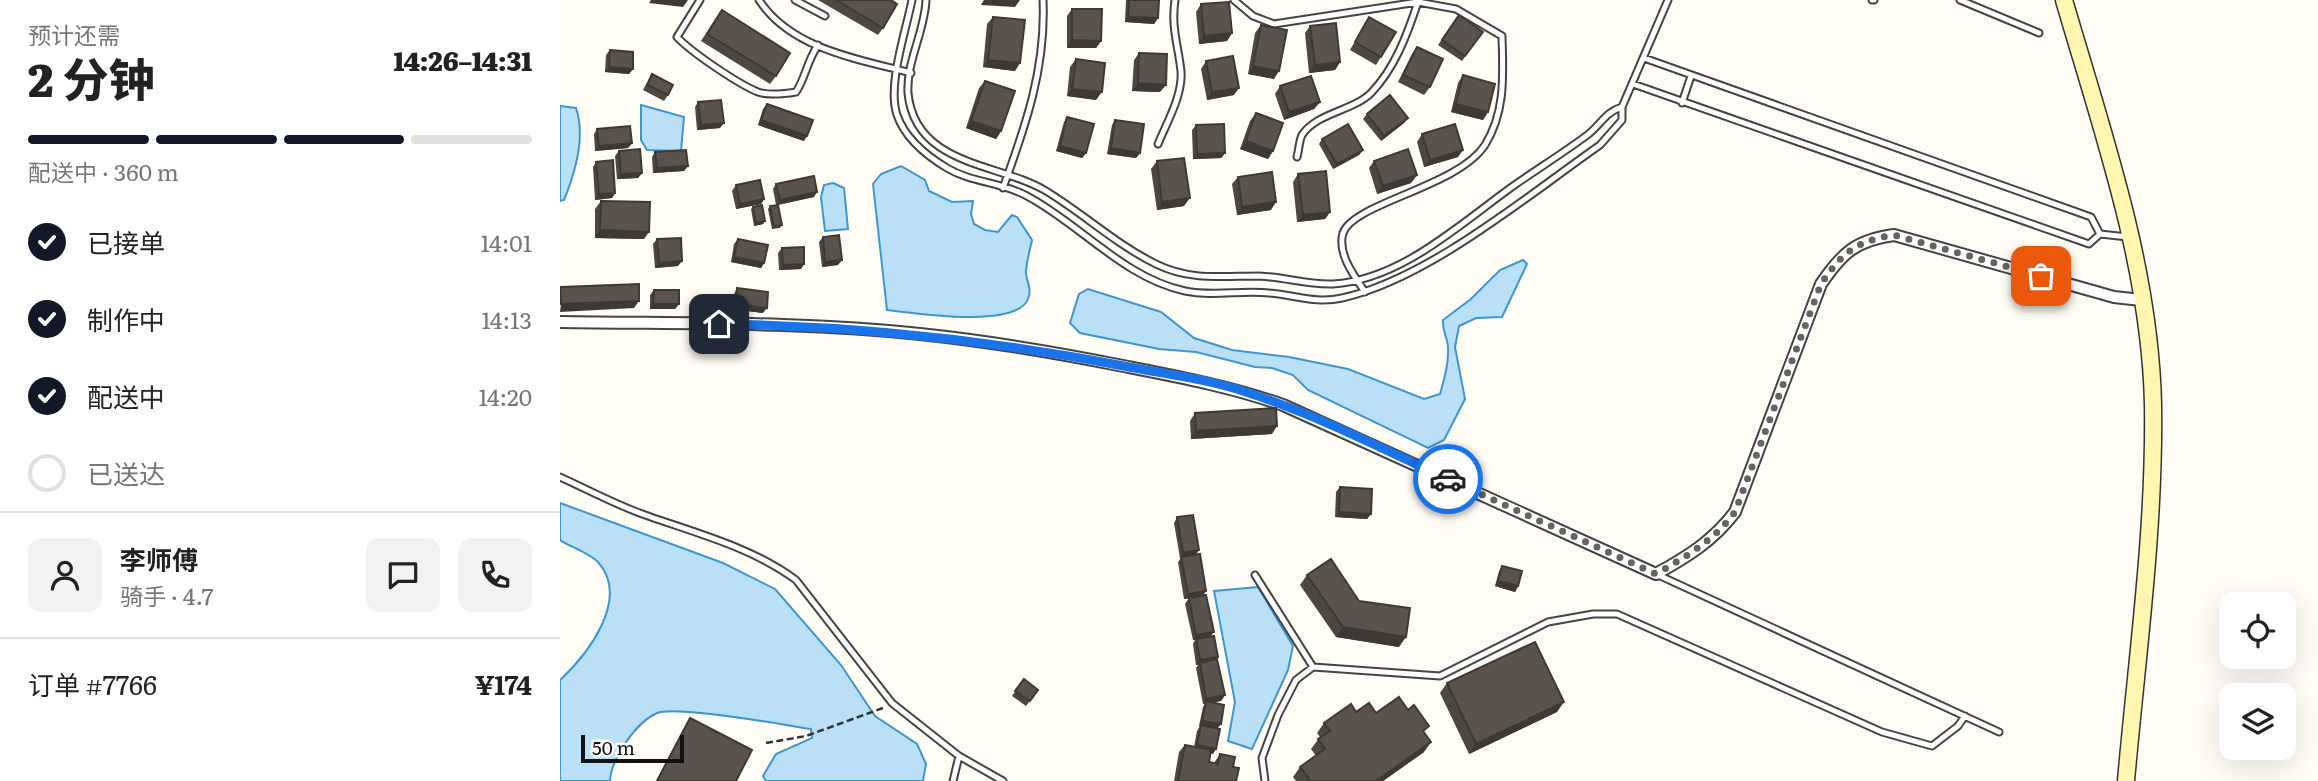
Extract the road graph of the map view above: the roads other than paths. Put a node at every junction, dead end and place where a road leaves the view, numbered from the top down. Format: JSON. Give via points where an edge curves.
{"nodes":[{"id":1,"x":699,"y":0,"type":"edge"},
{"id":2,"x":759,"y":0,"type":"edge"},
{"id":3,"x":795,"y":0,"type":"edge"},
{"id":4,"x":912,"y":0,"type":"edge"},
{"id":5,"x":926,"y":0,"type":"edge"},
{"id":6,"x":1043,"y":0,"type":"edge"},
{"id":7,"x":1175,"y":0,"type":"edge"},
{"id":8,"x":1234,"y":0,"type":"edge"},
{"id":9,"x":1668,"y":0,"type":"edge"},
{"id":10,"x":1960,"y":0,"type":"edge"},
{"id":11,"x":2064,"y":0,"type":"edge"},
{"id":12,"x":1418,"y":2,"type":"junction"},
{"id":13,"x":825,"y":16,"type":"dead end"},
{"id":14,"x":2039,"y":33,"type":"dead end"},
{"id":15,"x":818,"y":45,"type":"junction"},
{"id":16,"x":1644,"y":58,"type":"junction"},
{"id":17,"x":898,"y":69,"type":"junction"},
{"id":18,"x":911,"y":73,"type":"junction"},
{"id":19,"x":1691,"y":76,"type":"junction"},
{"id":20,"x":1633,"y":84,"type":"junction"},
{"id":21,"x":1682,"y":103,"type":"junction"},
{"id":22,"x":1622,"y":107,"type":"junction"},
{"id":23,"x":1158,"y":144,"type":"dead end"},
{"id":24,"x":1297,"y":156,"type":"dead end"},
{"id":25,"x":1007,"y":175,"type":"junction"},
{"id":26,"x":1003,"y":187,"type":"junction"},
{"id":27,"x":2099,"y":234,"type":"junction"},
{"id":28,"x":2129,"y":237,"type":"junction"},
{"id":29,"x":1356,"y":279,"type":"junction"},
{"id":30,"x":1365,"y":292,"type":"junction"},
{"id":31,"x":2141,"y":300,"type":"junction"},
{"id":32,"x":560,"y":322,"type":"edge"},
{"id":33,"x":560,"y":477,"type":"edge"},
{"id":34,"x":1656,"y":574,"type":"junction"},
{"id":35,"x":1255,"y":575,"type":"dead end"},
{"id":36,"x":1313,"y":667,"type":"junction"},
{"id":37,"x":1965,"y":716,"type":"junction"},
{"id":38,"x":1999,"y":732,"type":"dead end"},
{"id":39,"x":958,"y":757,"type":"junction"},
{"id":40,"x":953,"y":781,"type":"edge"},
{"id":41,"x":1003,"y":781,"type":"edge"},
{"id":42,"x":1265,"y":781,"type":"edge"},
{"id":43,"x":2126,"y":781,"type":"edge"}],
"edges":[{"from":1,"to":15,"type":"lane","via":[[677,37],[758,92],[796,92],[806,62]]},
{"from":2,"to":15,"type":"lane","via":[[773,19]]},
{"from":3,"to":13,"type":"lane"},
{"from":4,"to":17,"type":"lane"},
{"from":5,"to":18,"type":"lane"},
{"from":6,"to":25,"type":"lane","via":[[1040,74]]},
{"from":7,"to":23,"type":"lane","via":[[1171,25],[1181,74],[1175,104]]},
{"from":8,"to":12,"type":"lane","via":[[1253,16],[1274,24]]},
{"from":9,"to":16,"type":"lane"},
{"from":10,"to":14,"type":"lane"},
{"from":11,"to":28,"type":"main road"},
{"from":12,"to":24,"type":"lane","via":[[1404,43],[1384,78],[1369,95],[1320,120],[1303,135]]},
{"from":12,"to":29,"type":"lane","via":[[1456,9],[1502,36],[1503,97],[1485,145],[1466,166],[1348,223],[1342,235],[1343,251]]},
{"from":15,"to":17,"type":"lane"},
{"from":16,"to":19,"type":"lane"},
{"from":16,"to":20,"type":"lane"},
{"from":17,"to":18,"type":"lane"},
{"from":17,"to":26,"type":"lane","via":[[897,114],[923,152],[965,177]]},
{"from":18,"to":25,"type":"lane","via":[[908,92],[920,128],[953,155]]},
{"from":19,"to":21,"type":"lane"},
{"from":19,"to":27,"type":"lane","via":[[2091,217]]},
{"from":20,"to":21,"type":"lane"},
{"from":20,"to":22,"type":"lane"},
{"from":21,"to":27,"type":"lane","via":[[2089,244]]},
{"from":22,"to":29,"type":"lane","via":[[1610,111],[1586,136],[1410,258]]},
{"from":22,"to":30,"type":"lane","via":[[1622,120],[1600,145],[1425,265]]},
{"from":25,"to":26,"type":"lane"},
{"from":25,"to":29,"type":"lane","via":[[1031,182],[1157,265],[1187,276],[1275,277],[1311,285]]},
{"from":26,"to":30,"type":"lane","via":[[1058,216],[1119,261],[1183,291],[1272,293],[1311,301]]},
{"from":27,"to":28,"type":"lane"},
{"from":28,"to":31,"type":"main road"},
{"from":29,"to":30,"type":"lane"},
{"from":31,"to":34,"type":"street","via":[[2114,297],[1894,235],[1850,248],[1821,284],[1735,512],[1720,532],[1696,551]]},
{"from":31,"to":43,"type":"main road","via":[[2153,403],[2150,517]]},
{"from":32,"to":34,"type":"street","via":[[799,326],[919,334],[1067,355],[1221,386],[1283,405]]},
{"from":33,"to":39,"type":"lane","via":[[780,568],[796,580],[891,704]]},
{"from":34,"to":37,"type":"lane"},
{"from":35,"to":36,"type":"lane"},
{"from":36,"to":37,"type":"lane","via":[[1440,676],[1548,622],[1617,614],[1882,732],[1932,746]]},
{"from":36,"to":42,"type":"lane","via":[[1296,681],[1278,715],[1262,758]]},
{"from":37,"to":38,"type":"lane"},
{"from":39,"to":40,"type":"lane"},
{"from":39,"to":41,"type":"lane"}]}
